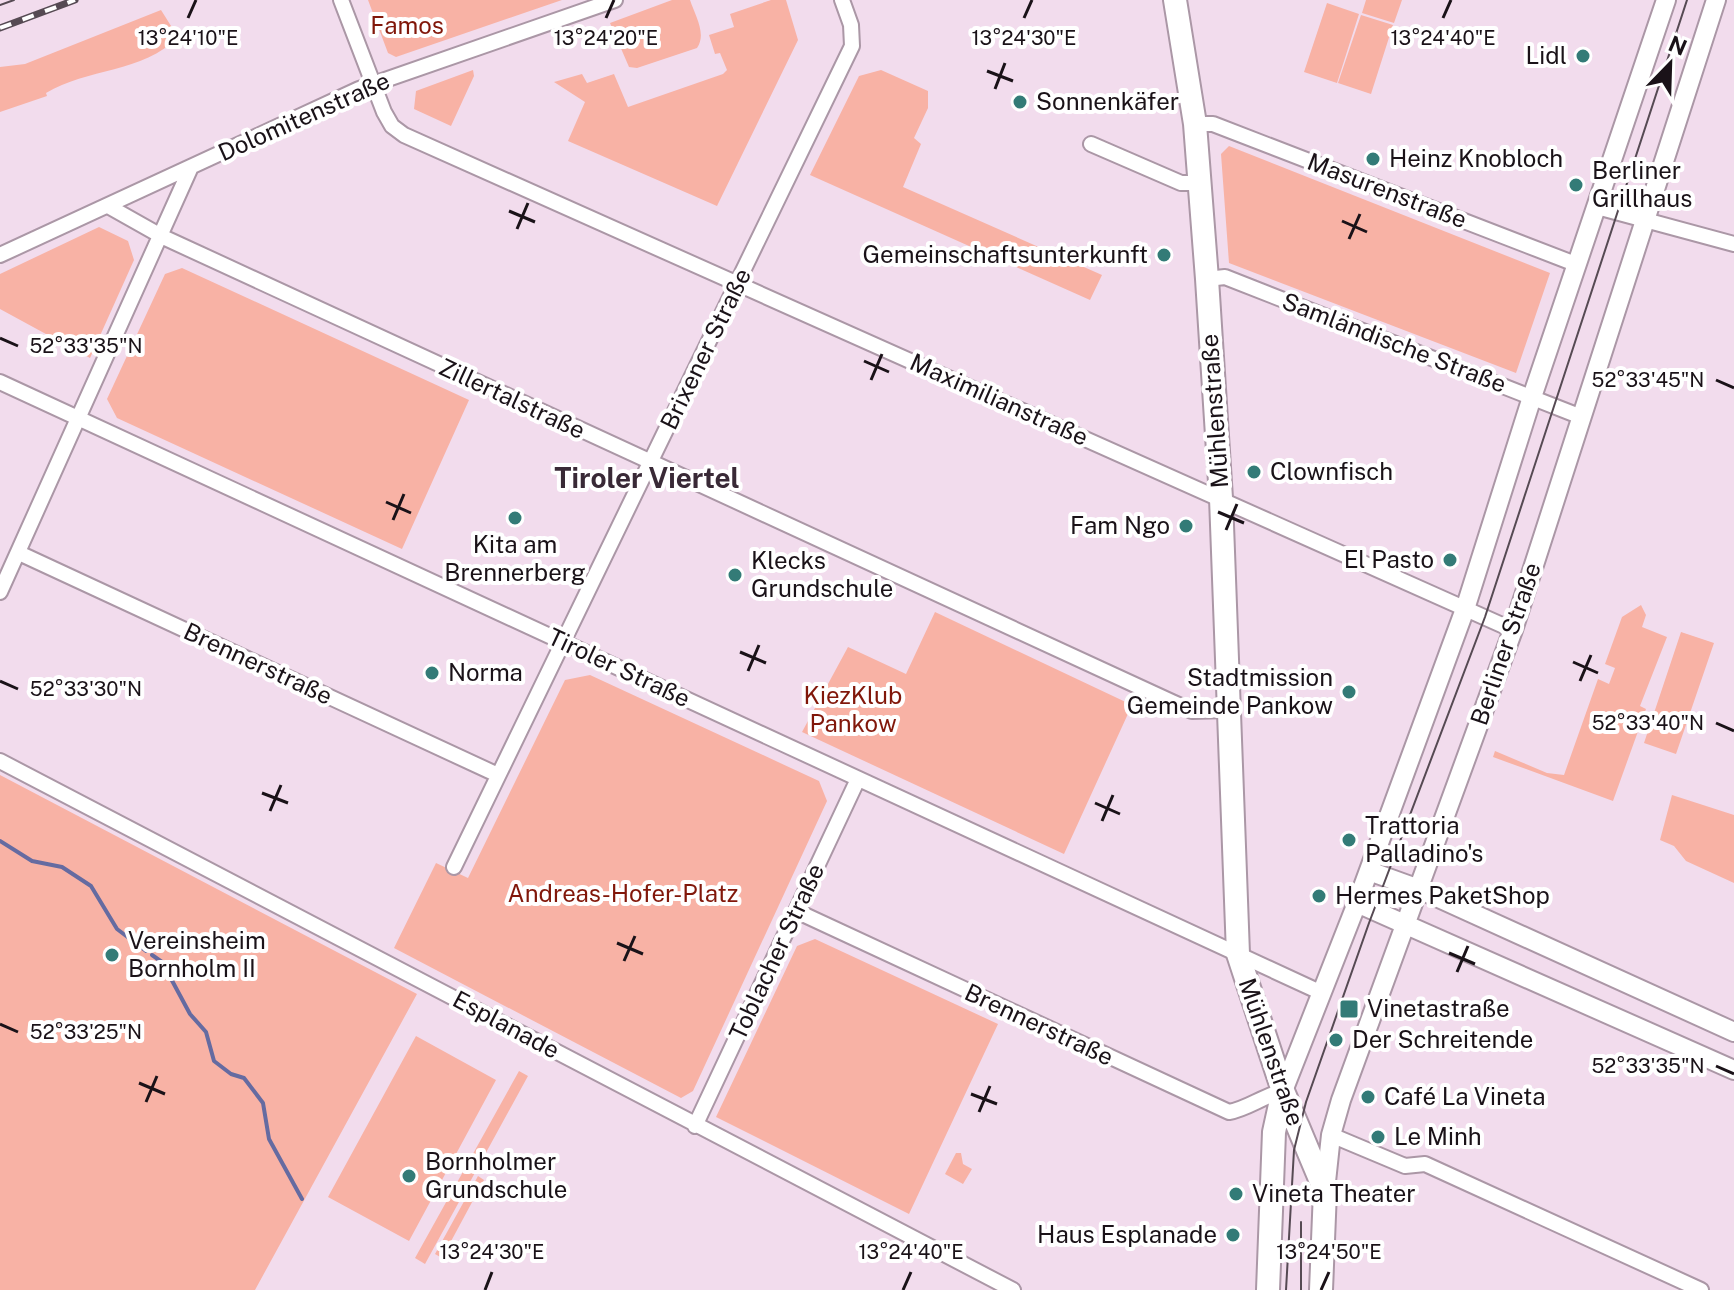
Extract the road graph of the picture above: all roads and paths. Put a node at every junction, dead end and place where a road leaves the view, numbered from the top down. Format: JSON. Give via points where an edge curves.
{"nodes":[{"id":1,"x":341,"y":0,"type":"edge"},
{"id":2,"x":615,"y":0,"type":"edge"},
{"id":3,"x":842,"y":0,"type":"edge"},
{"id":4,"x":1175,"y":0,"type":"edge"},
{"id":5,"x":1666,"y":0,"type":"edge"},
{"id":6,"x":1716,"y":0,"type":"edge"},
{"id":7,"x":374,"y":84,"type":"junction"},
{"id":8,"x":1195,"y":124,"type":"junction"},
{"id":9,"x":1091,"y":144,"type":"dead end"},
{"id":10,"x":191,"y":167,"type":"junction"},
{"id":11,"x":1199,"y":183,"type":"junction"},
{"id":12,"x":108,"y":206,"type":"junction"},
{"id":13,"x":1597,"y":207,"type":"junction"},
{"id":14,"x":1644,"y":220,"type":"junction"},
{"id":15,"x":163,"y":237,"type":"junction"},
{"id":16,"x":1734,"y":244,"type":"edge"},
{"id":17,"x":0,"y":255,"type":"edge"},
{"id":18,"x":1578,"y":265,"type":"junction"},
{"id":19,"x":1207,"y":279,"type":"junction"},
{"id":20,"x":737,"y":285,"type":"junction"},
{"id":21,"x":0,"y":382,"type":"edge"},
{"id":22,"x":1532,"y":397,"type":"junction"},
{"id":23,"x":1579,"y":416,"type":"junction"},
{"id":24,"x":80,"y":420,"type":"junction"},
{"id":25,"x":650,"y":464,"type":"junction"},
{"id":26,"x":1221,"y":498,"type":"junction"},
{"id":27,"x":19,"y":553,"type":"junction"},
{"id":28,"x":0,"y":592,"type":"edge"},
{"id":29,"x":1465,"y":609,"type":"junction"},
{"id":30,"x":1513,"y":630,"type":"junction"},
{"id":31,"x":563,"y":642,"type":"junction"},
{"id":32,"x":1228,"y":710,"type":"junction"},
{"id":33,"x":0,"y":761,"type":"edge"},
{"id":34,"x":498,"y":775,"type":"junction"},
{"id":35,"x":858,"y":779,"type":"junction"},
{"id":36,"x":454,"y":867,"type":"dead end"},
{"id":37,"x":1369,"y":871,"type":"junction"},
{"id":38,"x":1419,"y":889,"type":"junction"},
{"id":39,"x":1357,"y":903,"type":"junction"},
{"id":40,"x":796,"y":911,"type":"junction"},
{"id":41,"x":1407,"y":924,"type":"junction"},
{"id":42,"x":1238,"y":954,"type":"junction"},
{"id":43,"x":1322,"y":993,"type":"junction"},
{"id":44,"x":1654,"y":995,"type":"junction"},
{"id":45,"x":1639,"y":1028,"type":"junction"},
{"id":46,"x":1734,"y":1032,"type":"edge"},
{"id":47,"x":1734,"y":1070,"type":"edge"},
{"id":48,"x":1283,"y":1091,"type":"junction"},
{"id":49,"x":695,"y":1126,"type":"junction"},
{"id":50,"x":1331,"y":1135,"type":"junction"},
{"id":51,"x":1325,"y":1191,"type":"junction"},
{"id":52,"x":1013,"y":1290,"type":"edge"},
{"id":53,"x":1268,"y":1290,"type":"edge"},
{"id":54,"x":1321,"y":1290,"type":"edge"},
{"id":55,"x":1701,"y":1290,"type":"edge"}],
"edges":[{"from":1,"to":7,"type":"street","name":"Maximilianstraße"},
{"from":2,"to":7,"type":"street","name":"Dolomitenstraße"},
{"from":3,"to":20,"type":"street","name":"Brixener Straße","via":[[852,46]]},
{"from":4,"to":8,"type":"main road","name":"Mühlenstraße"},
{"from":5,"to":13,"type":"main road","name":"Berliner Straße"},
{"from":6,"to":14,"type":"main road","name":"Berliner Straße"},
{"from":7,"to":10,"type":"street","name":"Dolomitenstraße"},
{"from":7,"to":20,"type":"street","name":"Maximilianstraße","via":[[392,126],[404,135]]},
{"from":8,"to":11,"type":"main road","name":"Mühlenstraße"},
{"from":8,"to":18,"type":"street","name":"Masurenstraße","via":[[1213,124]]},
{"from":9,"to":11,"type":"street","via":[[1181,183]]},
{"from":10,"to":12,"type":"street","name":"Dolomitenstraße"},
{"from":10,"to":15,"type":"street"},
{"from":11,"to":19,"type":"main road","name":"Mühlenstraße"},
{"from":12,"to":15,"type":"street","name":"Zillertalstraße"},
{"from":12,"to":17,"type":"street","name":"Dolomitenstraße"},
{"from":13,"to":14,"type":"street"},
{"from":13,"to":18,"type":"main road","name":"Berliner Straße"},
{"from":14,"to":16,"type":"street"},
{"from":14,"to":23,"type":"main road","name":"Berliner Straße"},
{"from":15,"to":24,"type":"street"},
{"from":15,"to":25,"type":"street","name":"Zillertalstraße"},
{"from":18,"to":22,"type":"main road","name":"Berliner Straße"},
{"from":19,"to":22,"type":"street","name":"Samländische Straße","via":[[1225,277]]},
{"from":19,"to":26,"type":"main road","name":"Mühlenstraße"},
{"from":20,"to":25,"type":"street","name":"Brixener Straße"},
{"from":20,"to":26,"type":"street","name":"Maximilianstraße"},
{"from":21,"to":24,"type":"street","name":"Tiroler Straße"},
{"from":22,"to":23,"type":"street","name":"Samländische Straße"},
{"from":22,"to":29,"type":"main road","name":"Berliner Straße"},
{"from":23,"to":30,"type":"main road","name":"Berliner Straße"},
{"from":24,"to":27,"type":"street"},
{"from":24,"to":31,"type":"street","name":"Tiroler Straße"},
{"from":25,"to":31,"type":"street","name":"Brixener Straße"},
{"from":25,"to":32,"type":"street","name":"Zillertalstraße","via":[[1192,711]]},
{"from":26,"to":29,"type":"street","name":"Maximilianstraße"},
{"from":26,"to":32,"type":"main road","name":"Mühlenstraße"},
{"from":27,"to":28,"type":"street"},
{"from":27,"to":34,"type":"street","name":"Brennerstraße"},
{"from":29,"to":30,"type":"street","name":"Maximilianstraße"},
{"from":29,"to":37,"type":"main road","name":"Berliner Straße"},
{"from":30,"to":38,"type":"main road","name":"Berliner Straße"},
{"from":31,"to":34,"type":"street","name":"Brixener Straße"},
{"from":31,"to":35,"type":"street","name":"Tiroler Straße"},
{"from":32,"to":42,"type":"main road","name":"Mühlenstraße"},
{"from":33,"to":49,"type":"street","name":"Esplanade"},
{"from":34,"to":36,"type":"street","name":"Brixener Straße"},
{"from":35,"to":40,"type":"street","name":"Toblacher Straße"},
{"from":35,"to":42,"type":"street","name":"Tiroler Straße"},
{"from":37,"to":38,"type":"main road"},
{"from":37,"to":39,"type":"main road","name":"Berliner Straße"},
{"from":38,"to":41,"type":"main road","name":"Berliner Straße"},
{"from":38,"to":44,"type":"main road"},
{"from":39,"to":41,"type":"main road"},
{"from":39,"to":43,"type":"main road","name":"Berliner Straße"},
{"from":40,"to":48,"type":"street","name":"Brennerstraße","via":[[1229,1112]]},
{"from":40,"to":49,"type":"street","name":"Toblacher Straße"},
{"from":41,"to":45,"type":"main road"},
{"from":41,"to":50,"type":"main road","name":"Berliner Straße"},
{"from":42,"to":43,"type":"street"},
{"from":42,"to":48,"type":"main road","name":"Mühlenstraße"},
{"from":43,"to":48,"type":"main road","name":"Berliner Straße"},
{"from":44,"to":45,"type":"main road"},
{"from":44,"to":46,"type":"main road"},
{"from":45,"to":47,"type":"main road"},
{"from":48,"to":51,"type":"main road","name":"Mühlenstraße"},
{"from":48,"to":53,"type":"main road","name":"Berliner Straße","via":[[1274,1132]]},
{"from":49,"to":52,"type":"street","name":"Esplanade"},
{"from":50,"to":51,"type":"main road","name":"Berliner Straße"},
{"from":50,"to":55,"type":"street","via":[[1405,1166],[1425,1164]]},
{"from":51,"to":54,"type":"main road","name":"Berliner Straße"}]}
